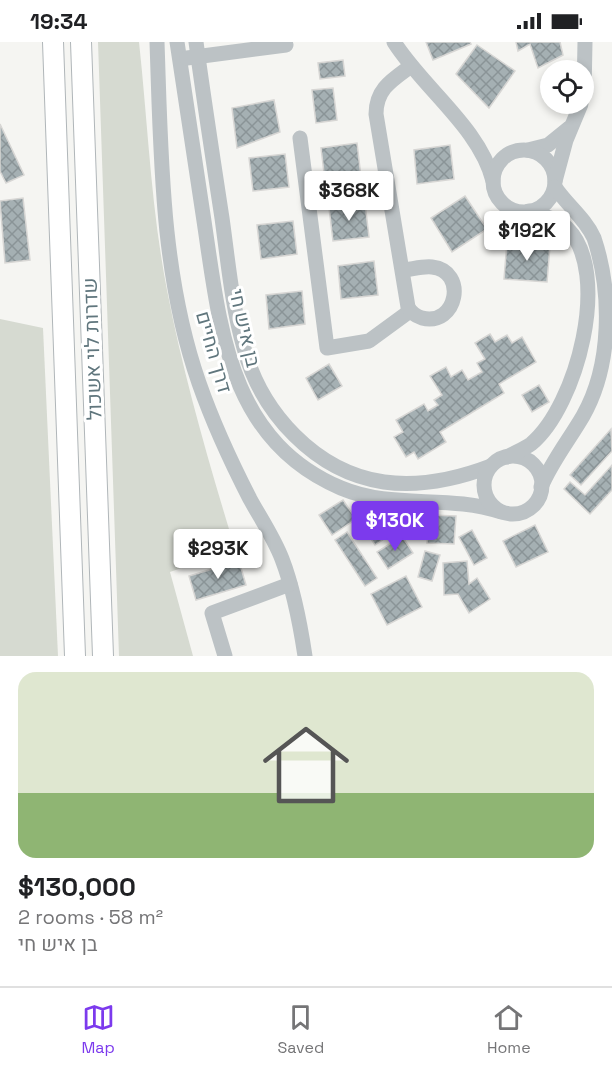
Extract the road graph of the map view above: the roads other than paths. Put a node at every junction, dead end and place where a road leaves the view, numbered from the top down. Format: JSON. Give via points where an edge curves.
{"nodes":[{"id":1,"x":53,"y":42,"type":"edge"},
{"id":2,"x":81,"y":42,"type":"edge"},
{"id":3,"x":157,"y":42,"type":"edge"},
{"id":4,"x":177,"y":42,"type":"edge"},
{"id":5,"x":285,"y":42,"type":"edge"},
{"id":6,"x":394,"y":42,"type":"edge"},
{"id":7,"x":585,"y":42,"type":"edge"},
{"id":8,"x":197,"y":50,"type":"edge"},
{"id":9,"x":180,"y":58,"type":"junction"},
{"id":10,"x":585,"y":60,"type":"edge"},
{"id":11,"x":411,"y":66,"type":"junction"},
{"id":12,"x":577,"y":114,"type":"edge"},
{"id":13,"x":575,"y":121,"type":"junction"},
{"id":14,"x":300,"y":138,"type":"dead end"},
{"id":15,"x":476,"y":142,"type":"junction"},
{"id":16,"x":521,"y":151,"type":"junction"},
{"id":17,"x":493,"y":181,"type":"junction"},
{"id":18,"x":555,"y":184,"type":"junction"},
{"id":19,"x":529,"y":211,"type":"junction"},
{"id":20,"x":404,"y":270,"type":"junction"},
{"id":21,"x":410,"y":311,"type":"junction"},
{"id":22,"x":507,"y":457,"type":"junction"},
{"id":23,"x":491,"y":466,"type":"junction"},
{"id":24,"x":541,"y":487,"type":"junction"},
{"id":25,"x":501,"y":512,"type":"junction"},
{"id":26,"x":290,"y":584,"type":"junction"},
{"id":27,"x":75,"y":656,"type":"edge"},
{"id":28,"x":103,"y":656,"type":"edge"},
{"id":29,"x":225,"y":656,"type":"edge"},
{"id":30,"x":305,"y":656,"type":"edge"}],
"edges":[{"from":1,"to":27,"type":"main road","name":"שדרות לוי אשכול"},
{"from":2,"to":28,"type":"main road","name":"שדרות לוי אשכול"},
{"from":3,"to":26,"type":"street","name":"דרך החיים","via":[[167,225],[185,332],[198,382],[220,436],[274,542]]},
{"from":4,"to":9,"type":"street","name":"בן איש חי"},
{"from":5,"to":8,"type":"street","via":[[286,45]]},
{"from":6,"to":11,"type":"street"},
{"from":7,"to":10,"type":"street"},
{"from":8,"to":9,"type":"street"},
{"from":8,"to":23,"type":"street","name":"בן איש חי","via":[[237,318],[253,373],[275,413],[327,461],[362,477],[394,483],[428,482]]},
{"from":9,"to":25,"type":"street","name":"בן איש חי","via":[[219,322],[236,380],[260,423],[296,461],[318,477],[357,494],[405,502],[465,502]]},
{"from":11,"to":15,"type":"street"},
{"from":11,"to":20,"type":"street","via":[[380,91],[376,102]]},
{"from":12,"to":13,"type":"street"},
{"from":13,"to":16,"type":"street","via":[[548,145]]},
{"from":13,"to":18,"type":"street"},
{"from":14,"to":21,"type":"street","via":[[327,348],[369,341]]},
{"from":15,"to":16,"type":"street"},
{"from":15,"to":17,"type":"street"},
{"from":16,"to":17,"type":"street","via":[[499,163]]},
{"from":16,"to":18,"type":"street","via":[[543,156],[554,172]]},
{"from":17,"to":19,"type":"street","via":[[500,201],[508,208]]},
{"from":18,"to":19,"type":"street","via":[[546,203]]},
{"from":18,"to":24,"type":"street","via":[[594,238],[602,262],[609,337],[596,390]]},
{"from":19,"to":22,"type":"street","via":[[568,228],[579,244],[586,266],[591,312],[582,360],[572,385],[531,444]]},
{"from":20,"to":21,"type":"street"},
{"from":20,"to":21,"type":"street","via":[[439,268],[447,273],[455,288],[452,306],[441,316],[426,319]]},
{"from":22,"to":23,"type":"street"},
{"from":22,"to":24,"type":"street","via":[[516,456],[532,464],[541,478]]},
{"from":23,"to":25,"type":"street","via":[[484,492]]},
{"from":24,"to":25,"type":"street","via":[[528,510]]},
{"from":26,"to":29,"type":"street","via":[[212,613]]},
{"from":26,"to":30,"type":"street","name":"דרך החיים"}]}
